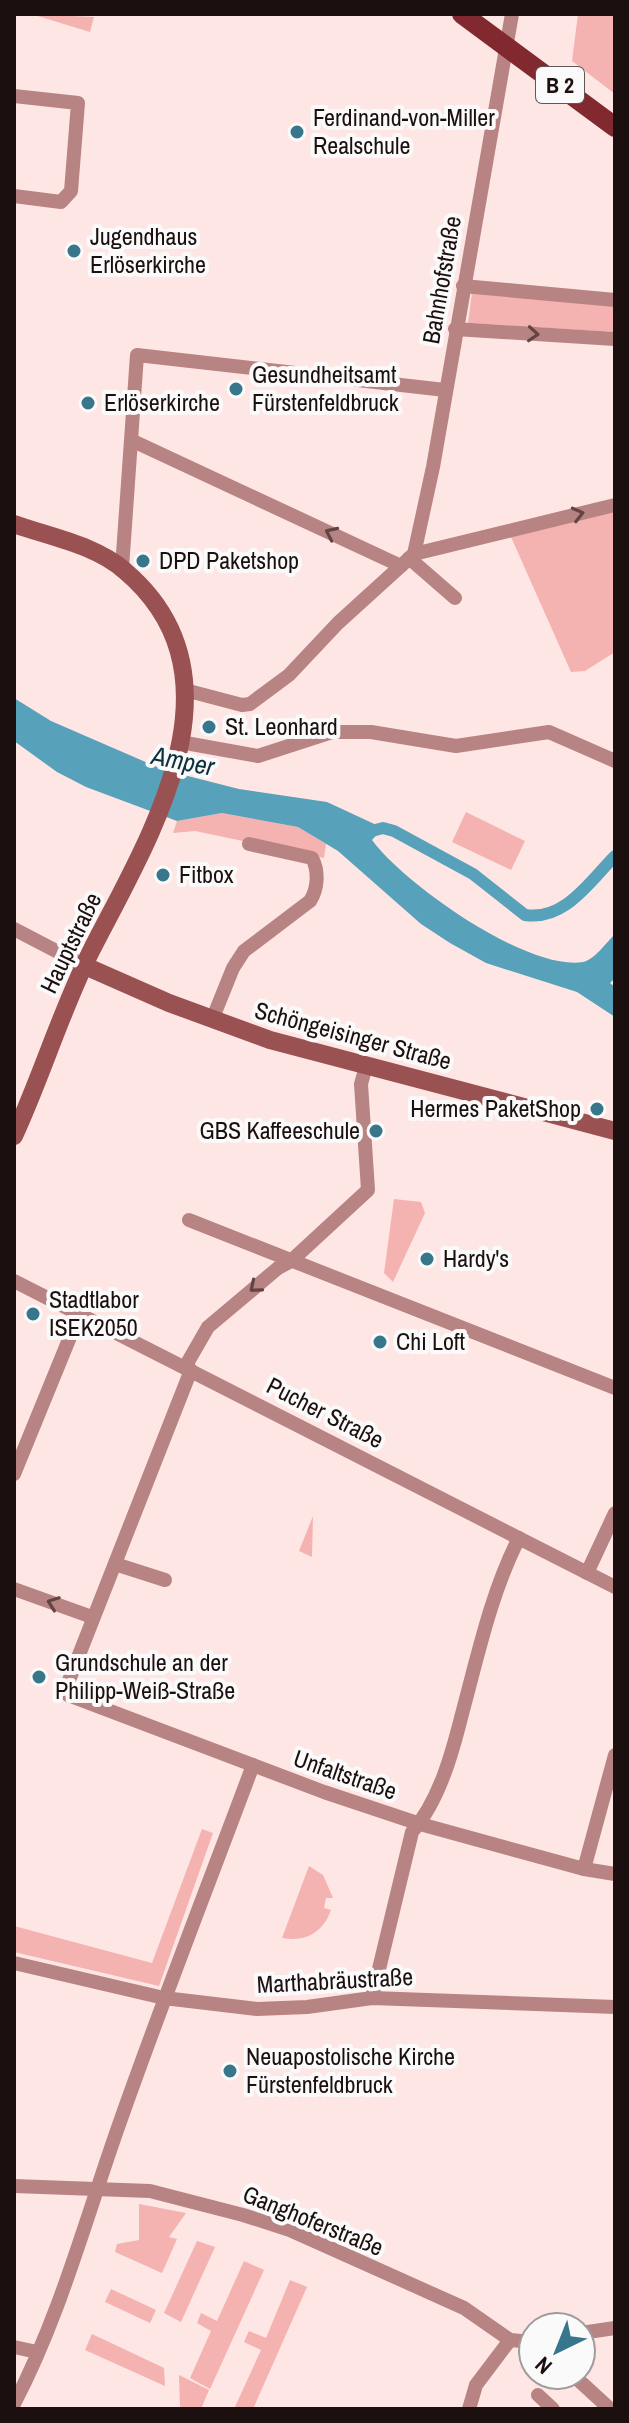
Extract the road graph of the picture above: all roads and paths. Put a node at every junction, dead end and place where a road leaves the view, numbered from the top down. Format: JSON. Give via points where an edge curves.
{"nodes":[{"id":1,"x":462,"y":14,"type":"edge"},
{"id":2,"x":512,"y":14,"type":"edge"},
{"id":3,"x":504,"y":45,"type":"junction"},
{"id":4,"x":14,"y":96,"type":"edge"},
{"id":5,"x":615,"y":127,"type":"edge"},
{"id":6,"x":14,"y":196,"type":"edge"},
{"id":7,"x":463,"y":286,"type":"junction"},
{"id":8,"x":615,"y":300,"type":"edge"},
{"id":9,"x":455,"y":329,"type":"junction"},
{"id":10,"x":615,"y":339,"type":"edge"},
{"id":11,"x":445,"y":390,"type":"junction"},
{"id":12,"x":133,"y":441,"type":"junction"},
{"id":13,"x":615,"y":505,"type":"edge"},
{"id":14,"x":14,"y":524,"type":"edge"},
{"id":15,"x":408,"y":559,"type":"junction"},
{"id":16,"x":122,"y":568,"type":"junction"},
{"id":17,"x":455,"y":598,"type":"dead end"},
{"id":18,"x":185,"y":690,"type":"junction"},
{"id":19,"x":180,"y":742,"type":"junction"},
{"id":20,"x":615,"y":761,"type":"edge"},
{"id":21,"x":249,"y":844,"type":"dead end"},
{"id":22,"x":14,"y":929,"type":"edge"},
{"id":23,"x":85,"y":966,"type":"junction"},
{"id":24,"x":212,"y":1020,"type":"junction"},
{"id":25,"x":366,"y":1066,"type":"junction"},
{"id":26,"x":615,"y":1131,"type":"edge"},
{"id":27,"x":14,"y":1136,"type":"edge"},
{"id":28,"x":189,"y":1220,"type":"dead end"},
{"id":29,"x":291,"y":1261,"type":"junction"},
{"id":30,"x":14,"y":1281,"type":"edge"},
{"id":31,"x":79,"y":1315,"type":"junction"},
{"id":32,"x":188,"y":1369,"type":"junction"},
{"id":33,"x":615,"y":1388,"type":"edge"},
{"id":34,"x":14,"y":1474,"type":"edge"},
{"id":35,"x":615,"y":1513,"type":"edge"},
{"id":36,"x":519,"y":1538,"type":"junction"},
{"id":37,"x":115,"y":1564,"type":"junction"},
{"id":38,"x":587,"y":1573,"type":"junction"},
{"id":39,"x":165,"y":1580,"type":"dead end"},
{"id":40,"x":615,"y":1587,"type":"edge"},
{"id":41,"x":14,"y":1589,"type":"edge"},
{"id":42,"x":92,"y":1617,"type":"junction"},
{"id":43,"x":615,"y":1755,"type":"edge"},
{"id":44,"x":253,"y":1765,"type":"junction"},
{"id":45,"x":420,"y":1824,"type":"junction"},
{"id":46,"x":584,"y":1869,"type":"junction"},
{"id":47,"x":615,"y":1874,"type":"edge"},
{"id":48,"x":14,"y":1963,"type":"edge"},
{"id":49,"x":164,"y":1998,"type":"junction"},
{"id":50,"x":372,"y":1998,"type":"junction"},
{"id":51,"x":615,"y":2007,"type":"edge"},
{"id":52,"x":14,"y":2186,"type":"edge"},
{"id":53,"x":97,"y":2188,"type":"junction"},
{"id":54,"x":510,"y":2340,"type":"junction"},
{"id":55,"x":517,"y":2341,"type":"edge"},
{"id":56,"x":14,"y":2347,"type":"edge"},
{"id":57,"x":37,"y":2352,"type":"junction"},
{"id":58,"x":590,"y":2391,"type":"edge"},
{"id":59,"x":538,"y":2395,"type":"dead end"},
{"id":60,"x":14,"y":2404,"type":"edge"},
{"id":61,"x":469,"y":2409,"type":"edge"},
{"id":62,"x":553,"y":2409,"type":"edge"},
{"id":63,"x":610,"y":2409,"type":"edge"}],
"edges":[{"from":1,"to":3,"type":"main road","number":"B 2"},
{"from":2,"to":3,"type":"street","name":"Bahnhofstraße"},
{"from":3,"to":5,"type":"main road","number":"B 2"},
{"from":3,"to":7,"type":"street","name":"Bahnhofstraße"},
{"from":4,"to":6,"type":"street","via":[[78,103],[67,198],[61,202]]},
{"from":7,"to":8,"type":"street"},
{"from":7,"to":9,"type":"street","name":"Bahnhofstraße"},
{"from":9,"to":10,"type":"street","one_way":true},
{"from":9,"to":11,"type":"street","name":"Bahnhofstraße"},
{"from":11,"to":12,"type":"street","via":[[137,355]]},
{"from":11,"to":15,"type":"street","name":"Bahnhofstraße","via":[[433,467]]},
{"from":15,"to":12,"type":"street","one_way":true},
{"from":12,"to":16,"type":"street"},
{"from":15,"to":13,"type":"street","one_way":true},
{"from":14,"to":16,"type":"street","via":[[77,545]]},
{"from":15,"to":17,"type":"street"},
{"from":15,"to":18,"type":"street","via":[[257,700],[242,705]]},
{"from":16,"to":18,"type":"street","name":"Hauptstraße","via":[[165,620],[183,666]]},
{"from":18,"to":19,"type":"street","name":"Hauptstraße"},
{"from":19,"to":20,"type":"street","via":[[258,756],[332,732],[371,732],[456,746],[549,732]]},
{"from":19,"to":23,"type":"street","name":"Hauptstraße","via":[[159,817]]},
{"from":21,"to":24,"type":"street","via":[[312,858],[317,867],[315,893],[244,951]]},
{"from":22,"to":23,"type":"street"},
{"from":23,"to":24,"type":"street","name":"Schöngeisinger Straße"},
{"from":23,"to":27,"type":"street","name":"Hauptstraße"},
{"from":24,"to":25,"type":"street","name":"Schöngeisinger Straße"},
{"from":25,"to":26,"type":"street","name":"Schöngeisinger Straße"},
{"from":25,"to":29,"type":"street","via":[[361,1084],[368,1190]]},
{"from":28,"to":29,"type":"street"},
{"from":29,"to":32,"type":"street","one_way":true,"via":[[208,1327]]},
{"from":29,"to":33,"type":"street"},
{"from":30,"to":31,"type":"street","name":"Pucher Straße"},
{"from":31,"to":32,"type":"street","name":"Pucher Straße"},
{"from":31,"to":34,"type":"street"},
{"from":32,"to":36,"type":"street","name":"Pucher Straße"},
{"from":32,"to":37,"type":"street"},
{"from":35,"to":38,"type":"street"},
{"from":36,"to":38,"type":"street","name":"Pucher Straße"},
{"from":36,"to":45,"type":"street","via":[[498,1583],[445,1770]]},
{"from":37,"to":39,"type":"street"},
{"from":37,"to":42,"type":"street"},
{"from":38,"to":40,"type":"street","name":"Pucher Straße"},
{"from":42,"to":41,"type":"street","one_way":true},
{"from":42,"to":44,"type":"street","name":"Unfaltstraße","via":[[68,1695]]},
{"from":43,"to":46,"type":"street"},
{"from":44,"to":45,"type":"street","name":"Unfaltstraße"},
{"from":44,"to":49,"type":"street"},
{"from":45,"to":46,"type":"street","name":"Unfaltstraße"},
{"from":45,"to":50,"type":"street","via":[[412,1832]]},
{"from":46,"to":47,"type":"street","name":"Unfaltstraße"},
{"from":48,"to":49,"type":"street","name":"Marthabräustraße"},
{"from":49,"to":50,"type":"street","name":"Marthabräustraße","via":[[272,2009]]},
{"from":49,"to":53,"type":"street"},
{"from":50,"to":51,"type":"street","name":"Marthabräustraße"},
{"from":52,"to":53,"type":"street","name":"Ganghoferstraße"},
{"from":53,"to":54,"type":"street","name":"Ganghoferstraße","via":[[176,2196],[290,2230],[464,2308]]},
{"from":53,"to":57,"type":"street"},
{"from":54,"to":55,"type":"street","name":"Ganghoferstraße"},
{"from":54,"to":61,"type":"street","via":[[476,2385]]},
{"from":56,"to":57,"type":"street"},
{"from":57,"to":60,"type":"street"},
{"from":58,"to":63,"type":"street"},
{"from":59,"to":62,"type":"street"}]}
